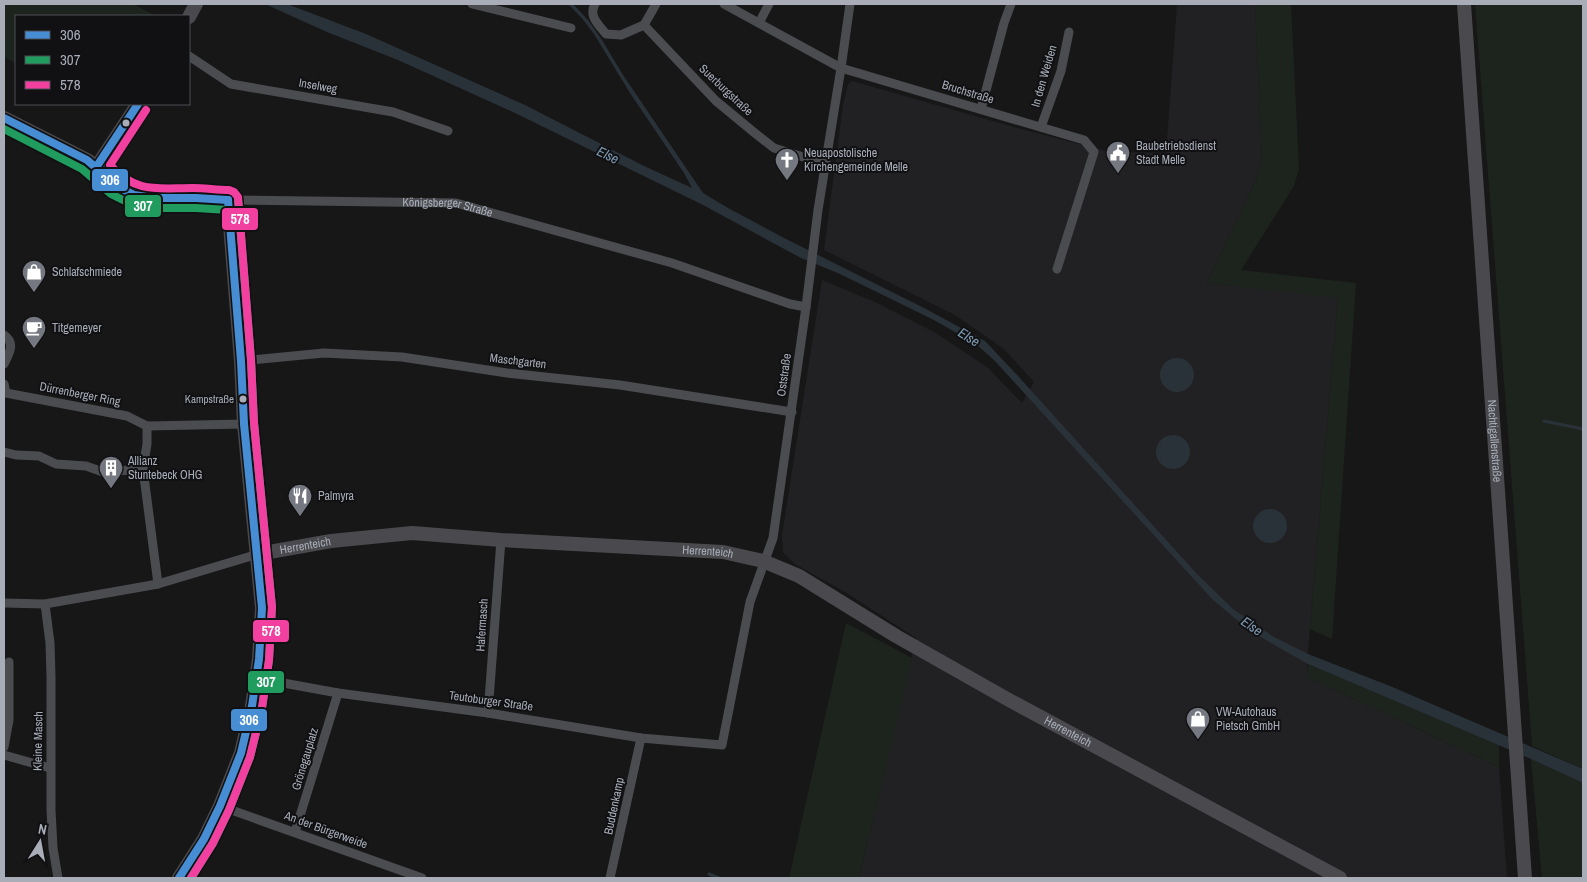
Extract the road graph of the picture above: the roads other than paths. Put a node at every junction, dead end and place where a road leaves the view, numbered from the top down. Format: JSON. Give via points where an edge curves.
{"nodes":[{"id":1,"x":196,"y":4,"type":"edge"},
{"id":2,"x":472,"y":4,"type":"edge"},
{"id":3,"x":595,"y":4,"type":"edge"},
{"id":4,"x":656,"y":4,"type":"edge"},
{"id":5,"x":724,"y":4,"type":"edge"},
{"id":6,"x":769,"y":4,"type":"edge"},
{"id":7,"x":850,"y":4,"type":"edge"},
{"id":8,"x":1011,"y":4,"type":"edge"},
{"id":9,"x":1464,"y":4,"type":"edge"},
{"id":10,"x":190,"y":15,"type":"edge"},
{"id":11,"x":759,"y":23,"type":"junction"},
{"id":12,"x":644,"y":25,"type":"junction"},
{"id":13,"x":572,"y":28,"type":"dead end"},
{"id":14,"x":1069,"y":32,"type":"dead end"},
{"id":15,"x":190,"y":57,"type":"edge"},
{"id":16,"x":841,"y":68,"type":"junction"},
{"id":17,"x":137,"y":105,"type":"edge"},
{"id":18,"x":981,"y":109,"type":"junction"},
{"id":19,"x":4,"y":118,"type":"edge"},
{"id":20,"x":1041,"y":127,"type":"junction"},
{"id":21,"x":448,"y":131,"type":"dead end"},
{"id":22,"x":92,"y":163,"type":"junction"},
{"id":23,"x":826,"y":164,"type":"junction"},
{"id":24,"x":228,"y":200,"type":"junction"},
{"id":25,"x":1057,"y":269,"type":"dead end"},
{"id":26,"x":806,"y":307,"type":"junction"},
{"id":27,"x":4,"y":335,"type":"edge"},
{"id":28,"x":241,"y":361,"type":"junction"},
{"id":29,"x":4,"y":364,"type":"edge"},
{"id":30,"x":4,"y":392,"type":"edge"},
{"id":31,"x":792,"y":412,"type":"junction"},
{"id":32,"x":244,"y":424,"type":"junction"},
{"id":33,"x":147,"y":426,"type":"junction"},
{"id":34,"x":4,"y":452,"type":"edge"},
{"id":35,"x":143,"y":469,"type":"junction"},
{"id":36,"x":501,"y":540,"type":"junction"},
{"id":37,"x":258,"y":554,"type":"junction"},
{"id":38,"x":764,"y":561,"type":"junction"},
{"id":39,"x":158,"y":584,"type":"junction"},
{"id":40,"x":4,"y":603,"type":"edge"},
{"id":41,"x":45,"y":604,"type":"junction"},
{"id":42,"x":9,"y":662,"type":"dead end"},
{"id":43,"x":256,"y":678,"type":"junction"},
{"id":44,"x":338,"y":693,"type":"junction"},
{"id":45,"x":488,"y":713,"type":"junction"},
{"id":46,"x":641,"y":738,"type":"junction"},
{"id":47,"x":722,"y":745,"type":"joint"},
{"id":48,"x":4,"y":746,"type":"edge"},
{"id":49,"x":4,"y":755,"type":"edge"},
{"id":50,"x":50,"y":768,"type":"junction"},
{"id":51,"x":220,"y":806,"type":"junction"},
{"id":52,"x":295,"y":832,"type":"junction"},
{"id":53,"x":58,"y":878,"type":"edge"},
{"id":54,"x":179,"y":878,"type":"edge"},
{"id":55,"x":422,"y":878,"type":"edge"},
{"id":56,"x":610,"y":878,"type":"edge"},
{"id":57,"x":1340,"y":878,"type":"edge"},
{"id":58,"x":1525,"y":878,"type":"edge"}],
"edges":[{"from":1,"to":10,"type":"street"},
{"from":2,"to":13,"type":"street"},
{"from":3,"to":12,"type":"street","via":[[593,17],[606,34],[621,35]]},
{"from":4,"to":12,"type":"street"},
{"from":5,"to":11,"type":"street","name":"Bruchstraße"},
{"from":6,"to":11,"type":"street"},
{"from":7,"to":16,"type":"street","name":"Oststraße"},
{"from":8,"to":18,"type":"street"},
{"from":9,"to":58,"type":"street","name":"Nachtigallenstraße"},
{"from":11,"to":16,"type":"street","name":"Bruchstraße"},
{"from":12,"to":23,"type":"street","name":"Suerburgstraße","via":[[716,101],[774,148]]},
{"from":14,"to":20,"type":"street","name":"In den Weiden","via":[[1061,70]]},
{"from":15,"to":21,"type":"street","name":"Inselweg","via":[[231,84],[392,112]]},
{"from":16,"to":18,"type":"street","name":"Bruchstraße"},
{"from":16,"to":23,"type":"street","name":"Oststraße"},
{"from":17,"to":22,"type":"street"},
{"from":18,"to":20,"type":"street","name":"Bruchstraße"},
{"from":19,"to":22,"type":"street","name":"Königsberger Straße"},
{"from":20,"to":25,"type":"street","name":"Bruchstraße","via":[[1084,140],[1094,152]]},
{"from":22,"to":24,"type":"street","name":"Königsberger Straße","via":[[116,186],[130,194],[163,200]]},
{"from":23,"to":26,"type":"street","name":"Oststraße"},
{"from":24,"to":26,"type":"street","name":"Königsberger Straße","via":[[456,203],[672,263]]},
{"from":24,"to":28,"type":"street"},
{"from":26,"to":31,"type":"street","name":"Oststraße"},
{"from":27,"to":29,"type":"street","via":[[11,344],[11,352]]},
{"from":28,"to":31,"type":"street","name":"Maschgarten","via":[[324,353],[402,357],[506,373],[620,385]]},
{"from":28,"to":32,"type":"street"},
{"from":30,"to":33,"type":"street","name":"Dürrenberger Ring","via":[[127,416]]},
{"from":31,"to":38,"type":"street","name":"Oststraße","via":[[773,538]]},
{"from":32,"to":33,"type":"street","name":"Dürrenberger Ring"},
{"from":32,"to":37,"type":"street"},
{"from":33,"to":35,"type":"street"},
{"from":34,"to":35,"type":"street","via":[[39,456],[56,464],[80,464],[103,472]]},
{"from":35,"to":39,"type":"street"},
{"from":36,"to":37,"type":"street","name":"Herrenteich","via":[[412,532],[331,541]]},
{"from":36,"to":38,"type":"street","name":"Herrenteich","via":[[723,552]]},
{"from":36,"to":45,"type":"street","name":"Hafermasch"},
{"from":37,"to":39,"type":"street","name":"Herrenteich"},
{"from":37,"to":43,"type":"street","via":[[262,608]]},
{"from":38,"to":47,"type":"street","name":"Oststraße","via":[[750,602]]},
{"from":38,"to":57,"type":"street","name":"Herrenteich","via":[[799,576],[896,636],[1010,700]]},
{"from":39,"to":41,"type":"street","name":"Herrenteich"},
{"from":40,"to":41,"type":"street","name":"Herrenteich"},
{"from":41,"to":50,"type":"street","name":"Kleine Masch","via":[[50,643]]},
{"from":42,"to":48,"type":"street","via":[[9,720]]},
{"from":43,"to":44,"type":"street","name":"Teutoburger Straße"},
{"from":43,"to":51,"type":"street","via":[[241,753]]},
{"from":44,"to":45,"type":"street","name":"Teutoburger Straße"},
{"from":44,"to":52,"type":"street","name":"Grönegauplatz"},
{"from":45,"to":46,"type":"street","name":"Teutoburger Straße"},
{"from":46,"to":47,"type":"street","name":"Teutoburger Straße"},
{"from":46,"to":56,"type":"street","name":"Buddenkamp"},
{"from":49,"to":50,"type":"street"},
{"from":50,"to":53,"type":"street","name":"Kleine Masch","via":[[53,848]]},
{"from":51,"to":52,"type":"street","name":"An der Bürgerweide"},
{"from":51,"to":54,"type":"street"},
{"from":52,"to":55,"type":"street","name":"An der Bürgerweide"}]}
